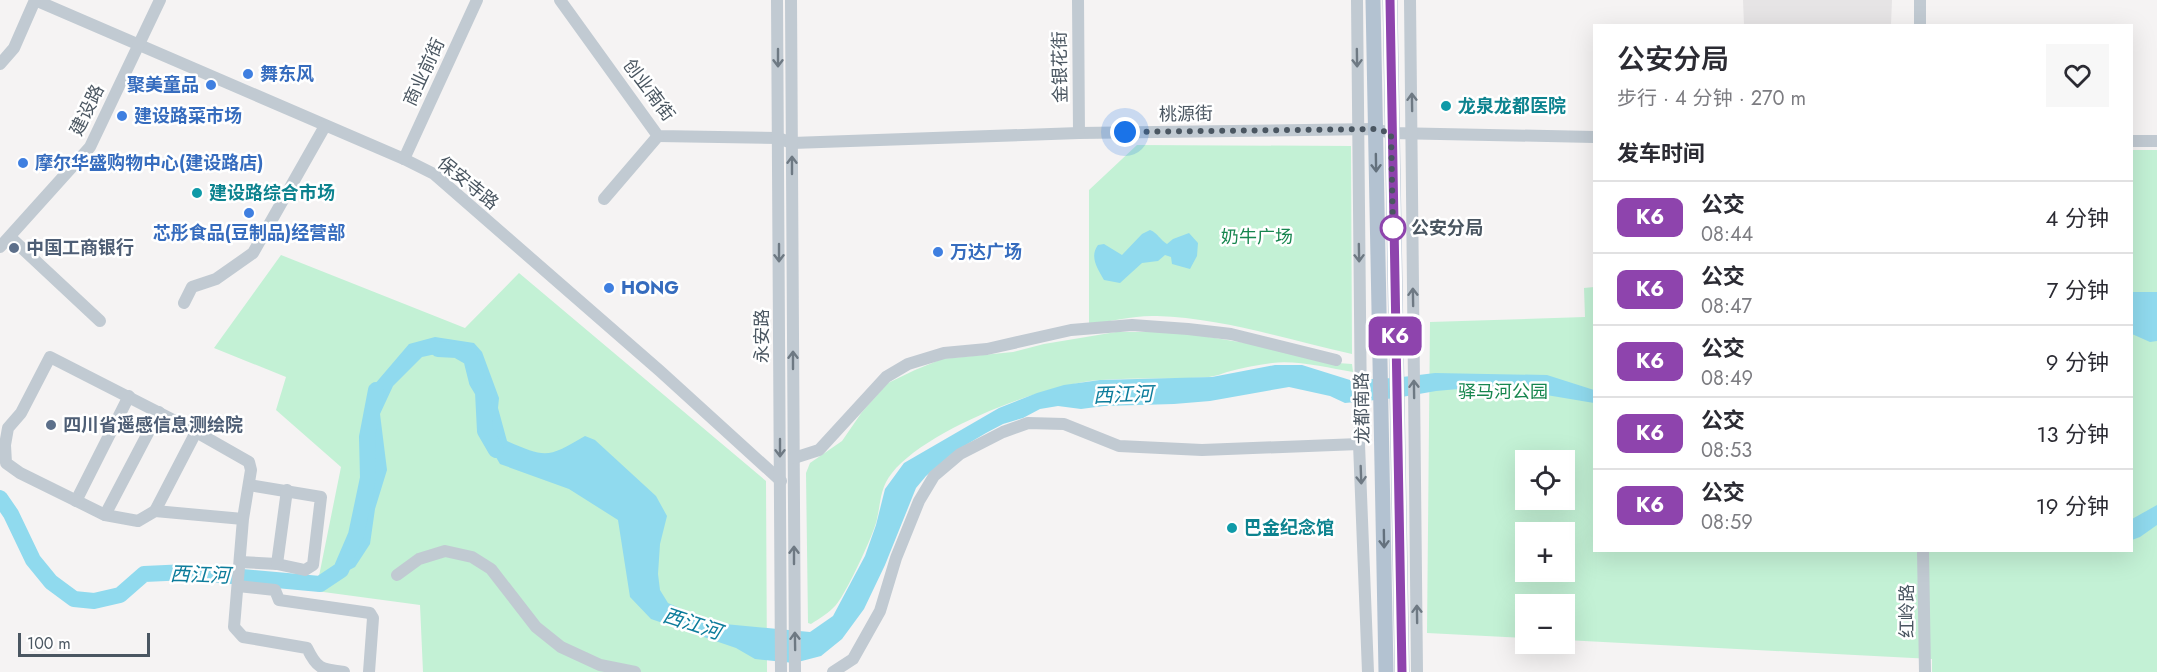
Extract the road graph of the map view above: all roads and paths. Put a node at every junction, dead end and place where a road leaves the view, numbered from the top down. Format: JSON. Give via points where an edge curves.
{"nodes":[{"id":1,"x":35,"y":0,"type":"edge"},
{"id":2,"x":160,"y":0,"type":"edge"},
{"id":3,"x":477,"y":0,"type":"edge"},
{"id":4,"x":561,"y":0,"type":"edge"},
{"id":5,"x":777,"y":0,"type":"edge"},
{"id":6,"x":791,"y":0,"type":"edge"},
{"id":7,"x":1078,"y":0,"type":"edge"},
{"id":8,"x":1357,"y":0,"type":"edge"},
{"id":9,"x":1373,"y":0,"type":"edge"},
{"id":10,"x":1390,"y":0,"type":"edge"},
{"id":11,"x":1410,"y":0,"type":"edge"},
{"id":12,"x":1920,"y":0,"type":"edge"},
{"id":13,"x":1920,"y":24,"type":"edge"},
{"id":14,"x":138,"y":45,"type":"junction"},
{"id":15,"x":0,"y":64,"type":"edge"},
{"id":16,"x":325,"y":126,"type":"junction"},
{"id":17,"x":1358,"y":129,"type":"junction"},
{"id":18,"x":1375,"y":129,"type":"junction"},
{"id":19,"x":1079,"y":133,"type":"junction"},
{"id":20,"x":1391,"y":133,"type":"junction"},
{"id":21,"x":1413,"y":133,"type":"junction"},
{"id":22,"x":658,"y":136,"type":"junction"},
{"id":23,"x":1593,"y":137,"type":"edge"},
{"id":24,"x":778,"y":138,"type":"junction"},
{"id":25,"x":2133,"y":141,"type":"edge"},
{"id":26,"x":2157,"y":141,"type":"edge"},
{"id":27,"x":792,"y":143,"type":"junction"},
{"id":28,"x":404,"y":159,"type":"junction"},
{"id":29,"x":604,"y":199,"type":"dead end"},
{"id":30,"x":10,"y":237,"type":"junction"},
{"id":31,"x":0,"y":247,"type":"edge"},
{"id":32,"x":184,"y":303,"type":"dead end"},
{"id":33,"x":100,"y":321,"type":"dead end"},
{"id":34,"x":1336,"y":360,"type":"dead end"},
{"id":35,"x":129,"y":396,"type":"junction"},
{"id":36,"x":159,"y":412,"type":"junction"},
{"id":37,"x":1389,"y":417,"type":"junction"},
{"id":38,"x":4,"y":426,"type":"edge"},
{"id":39,"x":196,"y":432,"type":"junction"},
{"id":40,"x":1359,"y":444,"type":"junction"},
{"id":41,"x":794,"y":458,"type":"junction"},
{"id":42,"x":781,"y":481,"type":"junction"},
{"id":43,"x":249,"y":485,"type":"junction"},
{"id":44,"x":287,"y":490,"type":"junction"},
{"id":45,"x":76,"y":501,"type":"junction"},
{"id":46,"x":155,"y":511,"type":"junction"},
{"id":47,"x":105,"y":515,"type":"junction"},
{"id":48,"x":243,"y":519,"type":"junction"},
{"id":49,"x":1923,"y":552,"type":"edge"},
{"id":50,"x":277,"y":564,"type":"junction"},
{"id":51,"x":239,"y":575,"type":"junction"},
{"id":52,"x":397,"y":575,"type":"dead end"},
{"id":53,"x":788,"y":613,"type":"junction"},
{"id":54,"x":781,"y":671,"type":"edge"},
{"id":55,"x":795,"y":671,"type":"edge"},
{"id":56,"x":344,"y":672,"type":"edge"},
{"id":57,"x":369,"y":672,"type":"edge"},
{"id":58,"x":635,"y":672,"type":"edge"},
{"id":59,"x":833,"y":672,"type":"edge"},
{"id":60,"x":1368,"y":672,"type":"edge"},
{"id":61,"x":1386,"y":672,"type":"edge"},
{"id":62,"x":1402,"y":672,"type":"edge"},
{"id":63,"x":1418,"y":672,"type":"edge"},
{"id":64,"x":1925,"y":672,"type":"edge"}],
"edges":[{"from":1,"to":14,"type":"street","name":"保安寺路"},
{"from":1,"to":15,"type":"street","via":[[14,48]]},
{"from":2,"to":14,"type":"street","name":"建设路"},
{"from":3,"to":28,"type":"street","name":"商业前街"},
{"from":4,"to":22,"type":"street","name":"创业南街"},
{"from":5,"to":24,"type":"street","name":"永安路","one_way":true},
{"from":6,"to":27,"type":"street"},
{"from":7,"to":19,"type":"street","name":"金银花街"},
{"from":8,"to":17,"type":"street","one_way":true},
{"from":9,"to":18,"type":"main road","name":"龙都南路"},
{"from":10,"to":20,"type":"main road","name":"龙都南路"},
{"from":21,"to":11,"type":"street","one_way":true},
{"from":12,"to":13,"type":"street"},
{"from":14,"to":16,"type":"street","name":"保安寺路"},
{"from":14,"to":30,"type":"street","name":"建设路","via":[[90,147]]},
{"from":16,"to":28,"type":"street","name":"保安寺路"},
{"from":16,"to":32,"type":"street","via":[[253,253],[216,279],[192,287]]},
{"from":17,"to":18,"type":"street","name":"桃源街"},
{"from":17,"to":19,"type":"street","name":"桃源街"},
{"from":17,"to":40,"type":"street","one_way":true},
{"from":18,"to":20,"type":"street","name":"桃源街"},
{"from":18,"to":37,"type":"main road","name":"龙都南路","one_way":true,"via":[[1380,351]]},
{"from":19,"to":27,"type":"street","name":"桃源街"},
{"from":20,"to":21,"type":"street","name":"桃源街"},
{"from":20,"to":37,"type":"main road","name":"龙都南路","via":[[1396,352]]},
{"from":21,"to":23,"type":"street","name":"桃源街"},
{"from":63,"to":21,"type":"street","one_way":true},
{"from":22,"to":24,"type":"street","name":"创业南街"},
{"from":22,"to":29,"type":"street"},
{"from":24,"to":27,"type":"street","name":"桃源街"},
{"from":24,"to":42,"type":"street","name":"永安路","one_way":true},
{"from":25,"to":26,"type":"street"},
{"from":41,"to":27,"type":"street","one_way":true},
{"from":28,"to":42,"type":"street","name":"保安寺路","via":[[434,174]]},
{"from":30,"to":31,"type":"street","name":"建设路"},
{"from":30,"to":33,"type":"street"},
{"from":34,"to":41,"type":"street","via":[[1231,334],[1188,329],[1132,325],[1071,330],[987,349],[944,353],[908,364],[886,377],[819,450]]},
{"from":35,"to":36,"type":"street"},
{"from":35,"to":38,"type":"street","via":[[50,357],[21,412]]},
{"from":35,"to":45,"type":"street"},
{"from":36,"to":39,"type":"street"},
{"from":36,"to":47,"type":"street"},
{"from":37,"to":61,"type":"main road","name":"龙都南路","one_way":true},
{"from":37,"to":62,"type":"main road","name":"龙都南路"},
{"from":38,"to":45,"type":"street","via":[[6,463]]},
{"from":39,"to":43,"type":"street","via":[[249,462]]},
{"from":39,"to":46,"type":"street"},
{"from":40,"to":59,"type":"street","via":[[1202,450],[1119,446],[1064,424],[1028,423],[1003,432],[960,454],[934,476],[919,501],[880,611],[853,659]]},
{"from":40,"to":60,"type":"street","one_way":true},
{"from":53,"to":41,"type":"street","one_way":true},
{"from":42,"to":53,"type":"street","name":"永安路","via":[[779,518]]},
{"from":43,"to":44,"type":"street"},
{"from":43,"to":48,"type":"street"},
{"from":44,"to":50,"type":"street"},
{"from":44,"to":50,"type":"street","via":[[321,497],[313,565],[305,570]]},
{"from":45,"to":47,"type":"street"},
{"from":46,"to":47,"type":"street","via":[[138,521]]},
{"from":46,"to":48,"type":"street"},
{"from":48,"to":51,"type":"street"},
{"from":49,"to":64,"type":"street","name":"红岭路"},
{"from":50,"to":51,"type":"street"},
{"from":51,"to":56,"type":"street","via":[[234,627],[243,637],[307,648],[315,664],[325,670]]},
{"from":51,"to":57,"type":"street","via":[[275,590],[279,600],[370,613],[373,618]]},
{"from":52,"to":58,"type":"street","via":[[419,559],[445,551],[472,557],[491,569],[536,627],[561,647],[600,665]]},
{"from":53,"to":54,"type":"street","name":"永安路"},
{"from":55,"to":53,"type":"street","one_way":true}]}
